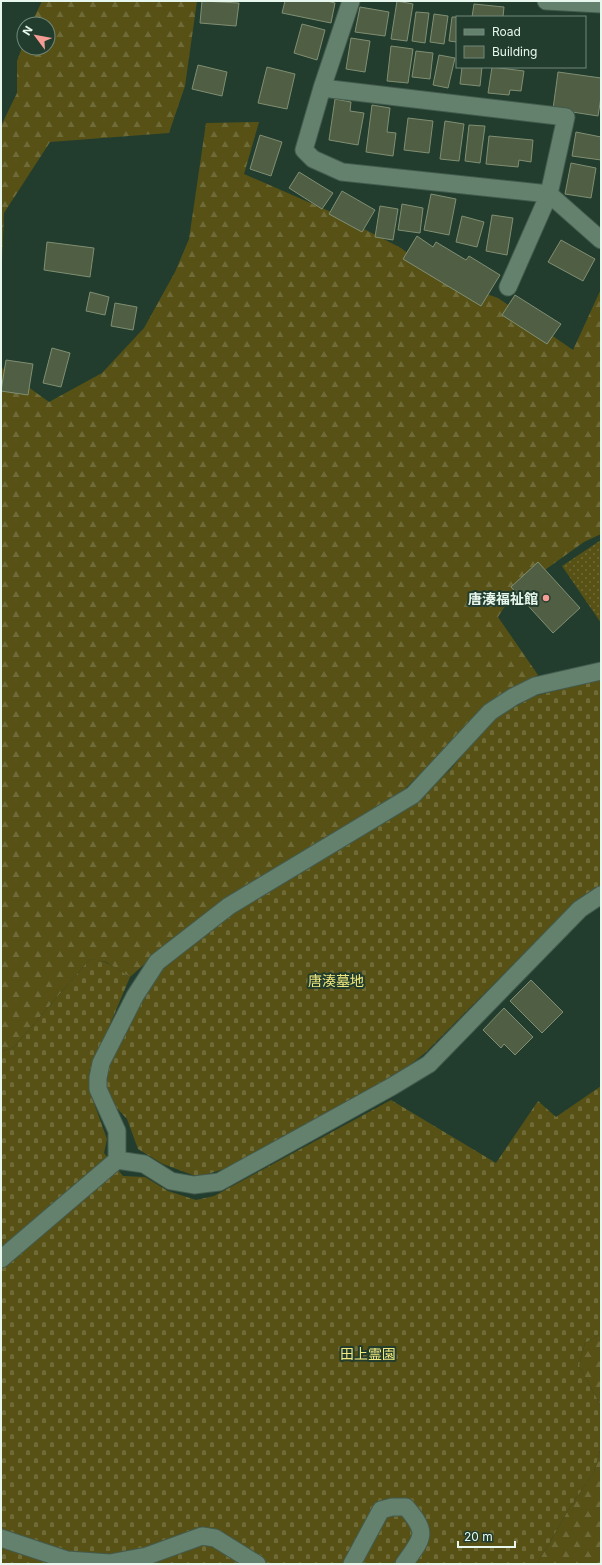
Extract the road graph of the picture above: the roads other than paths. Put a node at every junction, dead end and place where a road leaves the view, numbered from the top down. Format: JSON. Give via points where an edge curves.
{"nodes":[{"id":1,"x":351,"y":1,"type":"edge"},
{"id":2,"x":546,"y":1,"type":"edge"},
{"id":3,"x":601,"y":4,"type":"edge"},
{"id":4,"x":322,"y":88,"type":"junction"},
{"id":5,"x":549,"y":194,"type":"junction"},
{"id":6,"x":601,"y":240,"type":"edge"},
{"id":7,"x":508,"y":288,"type":"dead end"},
{"id":8,"x":599,"y":672,"type":"edge"},
{"id":9,"x":601,"y":895,"type":"edge"},
{"id":10,"x":118,"y":1160,"type":"junction"},
{"id":11,"x":1,"y":1259,"type":"edge"},
{"id":12,"x":1,"y":1538,"type":"edge"},
{"id":13,"x":256,"y":1564,"type":"edge"},
{"id":14,"x":352,"y":1564,"type":"edge"},
{"id":15,"x":404,"y":1564,"type":"edge"}],
"edges":[{"from":1,"to":4,"type":"street"},
{"from":2,"to":3,"type":"street"},
{"from":4,"to":5,"type":"street","via":[[304,150],[313,159],[342,172]]},
{"from":4,"to":5,"type":"street","via":[[566,117]]},
{"from":5,"to":6,"type":"street"},
{"from":5,"to":7,"type":"street"},
{"from":8,"to":10,"type":"street","via":[[536,686],[513,696],[490,712],[413,795],[229,906],[157,962],[135,996],[101,1064],[98,1078],[98,1089],[116,1131]]},
{"from":9,"to":10,"type":"street","via":[[580,909],[428,1064],[219,1182],[194,1185],[171,1181],[144,1164]]},
{"from":10,"to":11,"type":"street"},
{"from":12,"to":13,"type":"street","via":[[67,1560],[110,1563],[147,1556],[202,1536],[215,1538]]},
{"from":14,"to":15,"type":"street","via":[[381,1510],[406,1507],[421,1530],[420,1541]]}]}
